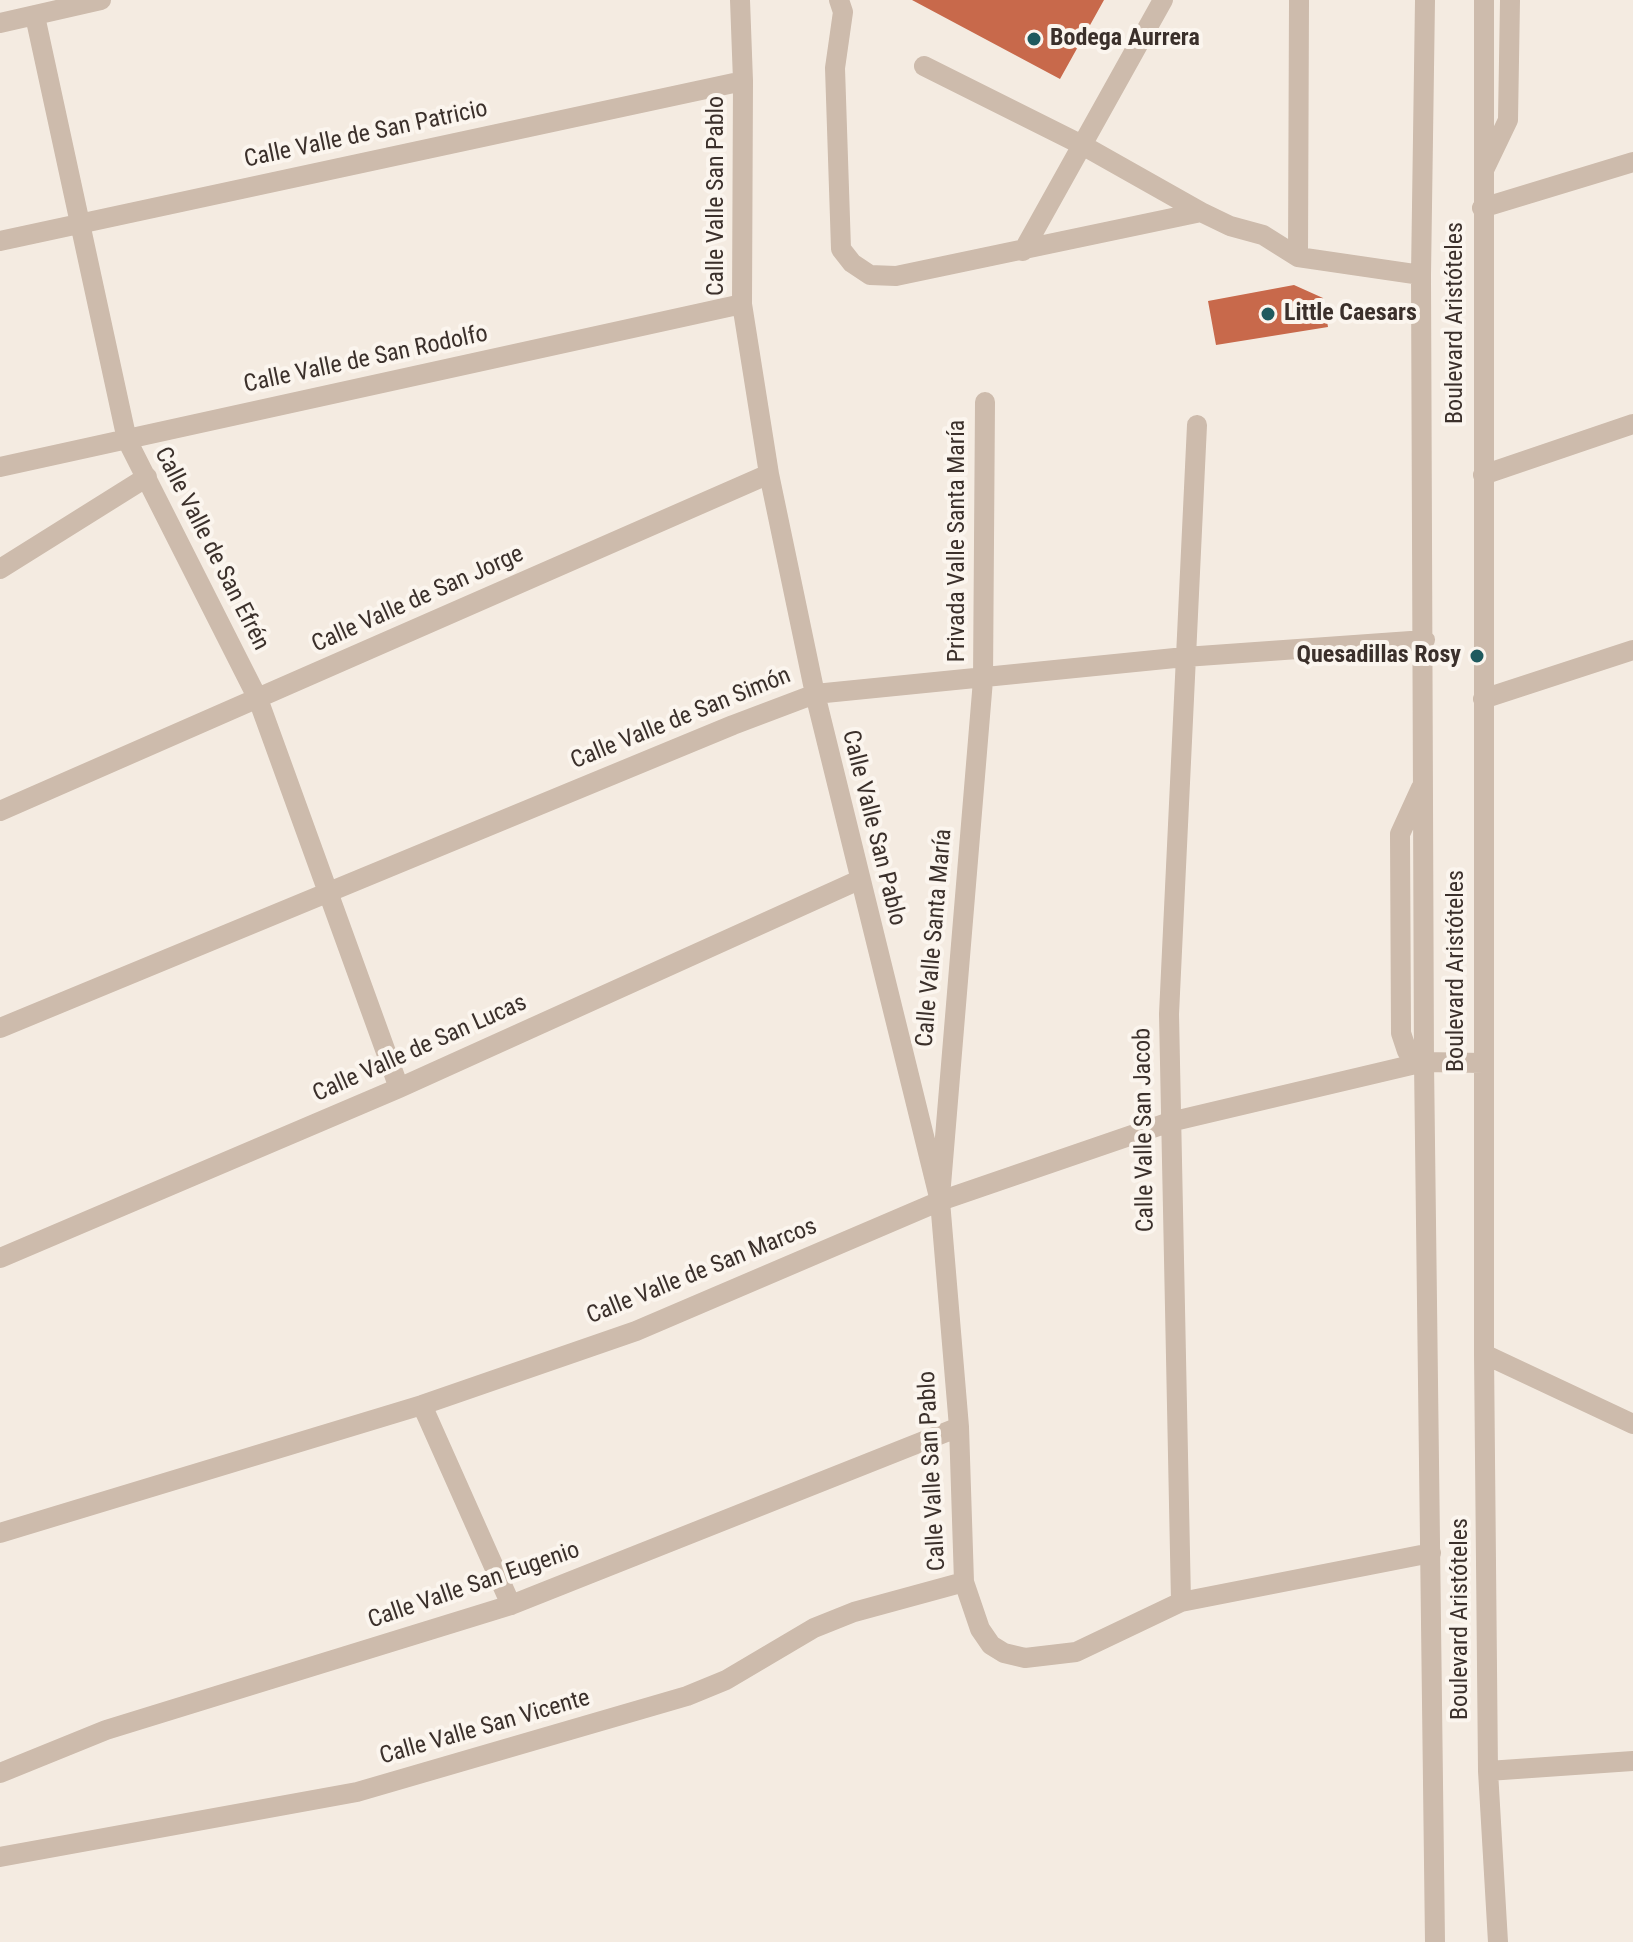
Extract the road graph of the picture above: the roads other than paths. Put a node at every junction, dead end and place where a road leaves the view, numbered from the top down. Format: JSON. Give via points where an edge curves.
{"nodes":[{"id":1,"x":101,"y":0,"type":"edge"},
{"id":2,"x":740,"y":0,"type":"edge"},
{"id":3,"x":839,"y":0,"type":"edge"},
{"id":4,"x":1163,"y":0,"type":"edge"},
{"id":5,"x":1299,"y":0,"type":"edge"},
{"id":6,"x":1425,"y":0,"type":"edge"},
{"id":7,"x":1484,"y":0,"type":"edge"},
{"id":8,"x":1510,"y":0,"type":"edge"},
{"id":9,"x":35,"y":16,"type":"junction"},
{"id":10,"x":0,"y":23,"type":"edge"},
{"id":11,"x":924,"y":66,"type":"dead end"},
{"id":12,"x":743,"y":81,"type":"junction"},
{"id":13,"x":1084,"y":146,"type":"junction"},
{"id":14,"x":1633,"y":162,"type":"edge"},
{"id":15,"x":1483,"y":172,"type":"junction"},
{"id":16,"x":1482,"y":208,"type":"junction"},
{"id":17,"x":1201,"y":212,"type":"junction"},
{"id":18,"x":78,"y":223,"type":"junction"},
{"id":19,"x":0,"y":241,"type":"edge"},
{"id":20,"x":1023,"y":251,"type":"junction"},
{"id":21,"x":1298,"y":257,"type":"junction"},
{"id":22,"x":1421,"y":275,"type":"junction"},
{"id":23,"x":742,"y":304,"type":"junction"},
{"id":24,"x":985,"y":402,"type":"dead end"},
{"id":25,"x":1633,"y":424,"type":"edge"},
{"id":26,"x":1197,"y":425,"type":"dead end"},
{"id":27,"x":127,"y":440,"type":"junction"},
{"id":28,"x":0,"y":467,"type":"edge"},
{"id":29,"x":769,"y":474,"type":"junction"},
{"id":30,"x":1483,"y":475,"type":"junction"},
{"id":31,"x":147,"y":477,"type":"junction"},
{"id":32,"x":0,"y":569,"type":"edge"},
{"id":33,"x":1425,"y":640,"type":"junction"},
{"id":34,"x":1633,"y":650,"type":"edge"},
{"id":35,"x":1185,"y":657,"type":"junction"},
{"id":36,"x":983,"y":680,"type":"junction"},
{"id":37,"x":815,"y":694,"type":"junction"},
{"id":38,"x":258,"y":699,"type":"junction"},
{"id":39,"x":1483,"y":699,"type":"junction"},
{"id":40,"x":0,"y":811,"type":"edge"},
{"id":41,"x":859,"y":880,"type":"junction"},
{"id":42,"x":326,"y":892,"type":"junction"},
{"id":43,"x":0,"y":1028,"type":"edge"},
{"id":44,"x":1424,"y":1062,"type":"junction"},
{"id":45,"x":1483,"y":1063,"type":"junction"},
{"id":46,"x":399,"y":1088,"type":"junction"},
{"id":47,"x":1170,"y":1122,"type":"junction"},
{"id":48,"x":940,"y":1201,"type":"junction"},
{"id":49,"x":0,"y":1258,"type":"edge"},
{"id":50,"x":1484,"y":1354,"type":"junction"},
{"id":51,"x":422,"y":1405,"type":"junction"},
{"id":52,"x":1633,"y":1424,"type":"edge"},
{"id":53,"x":959,"y":1427,"type":"junction"},
{"id":54,"x":0,"y":1533,"type":"edge"},
{"id":55,"x":1431,"y":1553,"type":"junction"},
{"id":56,"x":964,"y":1582,"type":"junction"},
{"id":57,"x":1181,"y":1602,"type":"junction"},
{"id":58,"x":511,"y":1605,"type":"junction"},
{"id":59,"x":1633,"y":1761,"type":"edge"},
{"id":60,"x":1488,"y":1771,"type":"junction"},
{"id":61,"x":0,"y":1773,"type":"edge"},
{"id":62,"x":0,"y":1857,"type":"edge"},
{"id":63,"x":1435,"y":1942,"type":"edge"},
{"id":64,"x":1498,"y":1942,"type":"edge"}],
"edges":[{"from":1,"to":9,"type":"street"},
{"from":2,"to":12,"type":"street","name":"Calle Valle San Pablo"},
{"from":3,"to":20,"type":"street","via":[[843,12],[835,68],[841,249],[870,275],[896,276]]},
{"from":4,"to":13,"type":"street"},
{"from":5,"to":21,"type":"street"},
{"from":6,"to":22,"type":"street","name":"Boulevard Aristóteles"},
{"from":7,"to":15,"type":"street","name":"Boulevard Aristóteles"},
{"from":8,"to":15,"type":"street","via":[[1508,120]]},
{"from":9,"to":10,"type":"street"},
{"from":9,"to":18,"type":"street","name":"Calle Valle de San Efrén"},
{"from":11,"to":13,"type":"street"},
{"from":12,"to":18,"type":"street","name":"Calle Valle de San Patricio"},
{"from":12,"to":23,"type":"street","name":"Calle Valle San Pablo"},
{"from":13,"to":17,"type":"street"},
{"from":13,"to":20,"type":"street"},
{"from":14,"to":16,"type":"street"},
{"from":15,"to":16,"type":"street","name":"Boulevard Aristóteles"},
{"from":16,"to":30,"type":"street","name":"Boulevard Aristóteles"},
{"from":17,"to":20,"type":"street"},
{"from":17,"to":21,"type":"street","via":[[1263,235]]},
{"from":18,"to":19,"type":"street","name":"Calle Valle de San Patricio"},
{"from":18,"to":27,"type":"street","name":"Calle Valle de San Efrén"},
{"from":21,"to":22,"type":"street"},
{"from":22,"to":33,"type":"street","name":"Boulevard Aristóteles"},
{"from":23,"to":27,"type":"street","name":"Calle Valle de San Rodolfo"},
{"from":23,"to":29,"type":"street","name":"Calle Valle San Pablo"},
{"from":24,"to":36,"type":"street","name":"Privada Valle Santa María"},
{"from":25,"to":30,"type":"street"},
{"from":26,"to":35,"type":"street","name":"Calle Valle San Jacob"},
{"from":27,"to":28,"type":"street","name":"Calle Valle de San Rodolfo"},
{"from":27,"to":31,"type":"street","name":"Calle Valle de San Efrén"},
{"from":29,"to":37,"type":"street","name":"Calle Valle San Pablo"},
{"from":29,"to":38,"type":"street","name":"Calle Valle de San Jorge"},
{"from":30,"to":39,"type":"street","name":"Boulevard Aristóteles"},
{"from":31,"to":32,"type":"street"},
{"from":31,"to":38,"type":"street","name":"Calle Valle de San Efrén"},
{"from":33,"to":35,"type":"street","name":"Calle Valle de San Simón"},
{"from":33,"to":44,"type":"street","name":"Boulevard Aristóteles"},
{"from":34,"to":39,"type":"street"},
{"from":35,"to":36,"type":"street","name":"Calle Valle de San Simón"},
{"from":35,"to":47,"type":"street","name":"Calle Valle San Jacob","via":[[1169,1014]]},
{"from":36,"to":37,"type":"street","name":"Calle Valle de San Simón"},
{"from":36,"to":48,"type":"street","name":"Calle Valle Santa María"},
{"from":37,"to":41,"type":"street","name":"Calle Valle San Pablo"},
{"from":37,"to":42,"type":"street","name":"Calle Valle de San Simón"},
{"from":38,"to":40,"type":"street","name":"Calle Valle de San Jorge"},
{"from":38,"to":42,"type":"street","name":"Calle Valle de San Efrén"},
{"from":39,"to":45,"type":"street","name":"Boulevard Aristóteles"},
{"from":41,"to":46,"type":"street","name":"Calle Valle de San Lucas"},
{"from":41,"to":48,"type":"street","name":"Calle Valle San Pablo"},
{"from":42,"to":43,"type":"street","name":"Calle Valle de San Simón"},
{"from":42,"to":46,"type":"street","name":"Calle Valle de San Efrén"},
{"from":44,"to":45,"type":"street","name":"Calle Valle de San Marcos"},
{"from":44,"to":47,"type":"street","name":"Calle Valle de San Marcos"},
{"from":44,"to":55,"type":"street","name":"Boulevard Aristóteles"},
{"from":45,"to":50,"type":"street","name":"Boulevard Aristóteles"},
{"from":46,"to":49,"type":"street","name":"Calle Valle de San Lucas"},
{"from":47,"to":48,"type":"street","name":"Calle Valle de San Marcos"},
{"from":47,"to":57,"type":"street","name":"Calle Valle San Jacob"},
{"from":48,"to":51,"type":"street","name":"Calle Valle de San Marcos","via":[[636,1331]]},
{"from":48,"to":53,"type":"street","name":"Calle Valle San Pablo"},
{"from":50,"to":52,"type":"street"},
{"from":50,"to":60,"type":"street","name":"Boulevard Aristóteles"},
{"from":51,"to":54,"type":"street","name":"Calle Valle de San Marcos"},
{"from":51,"to":58,"type":"street"},
{"from":53,"to":56,"type":"street","name":"Calle Valle San Pablo"},
{"from":53,"to":58,"type":"street","name":"Calle Valle San Eugenio"},
{"from":55,"to":57,"type":"street"},
{"from":55,"to":63,"type":"street","name":"Boulevard Aristóteles"},
{"from":56,"to":57,"type":"street","name":"Calle Valle San Pablo","via":[[991,1645],[1025,1658],[1076,1652]]},
{"from":56,"to":62,"type":"street","name":"Calle Valle San Vicente","via":[[814,1628],[726,1680],[687,1696],[357,1792]]},
{"from":58,"to":61,"type":"street","name":"Calle Valle San Eugenio","via":[[106,1730]]},
{"from":59,"to":60,"type":"street"},
{"from":60,"to":64,"type":"street","name":"Boulevard Aristóteles"}]}
